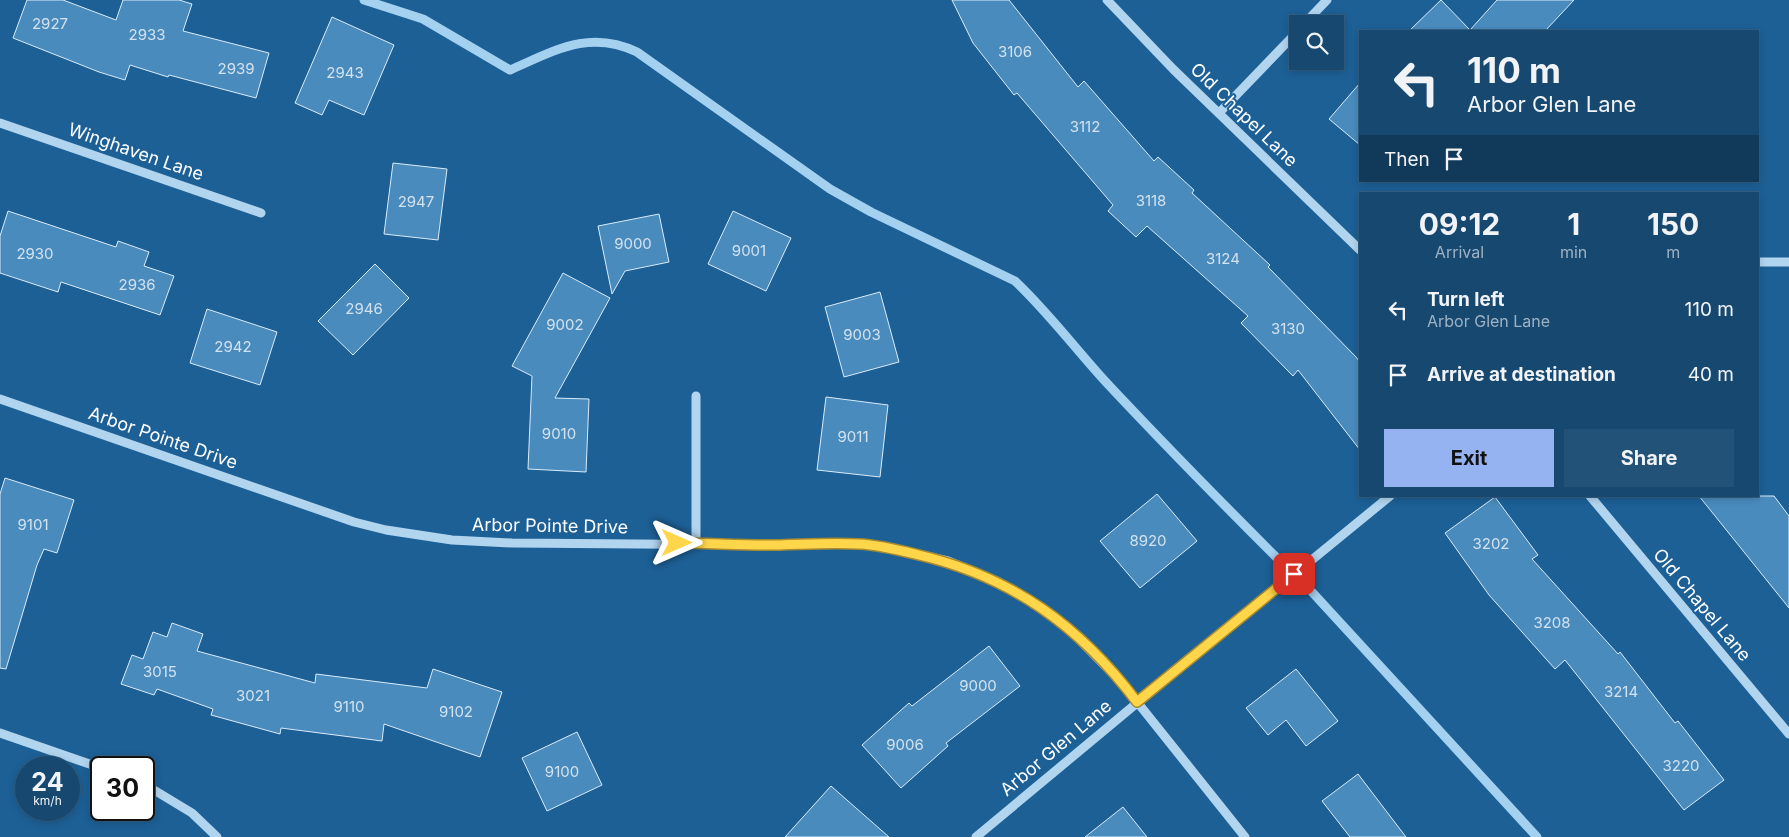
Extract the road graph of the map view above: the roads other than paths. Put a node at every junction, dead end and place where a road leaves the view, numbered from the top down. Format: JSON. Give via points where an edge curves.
{"nodes":[{"id":1,"x":1107,"y":0,"type":"edge"},
{"id":2,"x":1327,"y":0,"type":"edge"},
{"id":3,"x":1313,"y":15,"type":"edge"},
{"id":4,"x":1289,"y":40,"type":"edge"},
{"id":5,"x":1219,"y":113,"type":"junction"},
{"id":6,"x":0,"y":123,"type":"edge"},
{"id":7,"x":262,"y":213,"type":"dead end"},
{"id":8,"x":1359,"y":249,"type":"edge"},
{"id":9,"x":1759,"y":262,"type":"edge"},
{"id":10,"x":1789,"y":262,"type":"edge"},
{"id":11,"x":696,"y":396,"type":"dead end"},
{"id":12,"x":0,"y":398,"type":"edge"},
{"id":13,"x":1389,"y":497,"type":"edge"},
{"id":14,"x":1591,"y":497,"type":"edge"},
{"id":15,"x":696,"y":543,"type":"junction"},
{"id":16,"x":1137,"y":702,"type":"junction"},
{"id":17,"x":0,"y":733,"type":"edge"},
{"id":18,"x":1789,"y":734,"type":"edge"},
{"id":19,"x":90,"y":764,"type":"edge"},
{"id":20,"x":155,"y":791,"type":"edge"},
{"id":21,"x":217,"y":837,"type":"edge"},
{"id":22,"x":976,"y":837,"type":"edge"},
{"id":23,"x":1244,"y":837,"type":"edge"}],
"edges":[{"from":1,"to":5,"type":"street","name":"Old Chapel Lane"},
{"from":2,"to":3,"type":"street"},
{"from":4,"to":5,"type":"street"},
{"from":5,"to":8,"type":"street","name":"Old Chapel Lane"},
{"from":6,"to":7,"type":"street","name":"Winghaven Lane"},
{"from":9,"to":10,"type":"street"},
{"from":11,"to":15,"type":"street"},
{"from":12,"to":15,"type":"street","name":"Arbor Pointe Drive","via":[[354,522],[386,530],[460,541]]},
{"from":13,"to":16,"type":"street","name":"Arbor Glen Lane"},
{"from":14,"to":18,"type":"street","name":"Old Chapel Lane"},
{"from":15,"to":16,"type":"street","name":"Arbor Pointe Drive","via":[[858,544],[948,561],[998,582],[1046,610],[1122,682]]},
{"from":16,"to":22,"type":"street","name":"Arbor Glen Lane"},
{"from":16,"to":23,"type":"street","name":"Arbor Pointe Drive"},
{"from":17,"to":19,"type":"street"},
{"from":20,"to":21,"type":"street","via":[[192,813]]}]}
